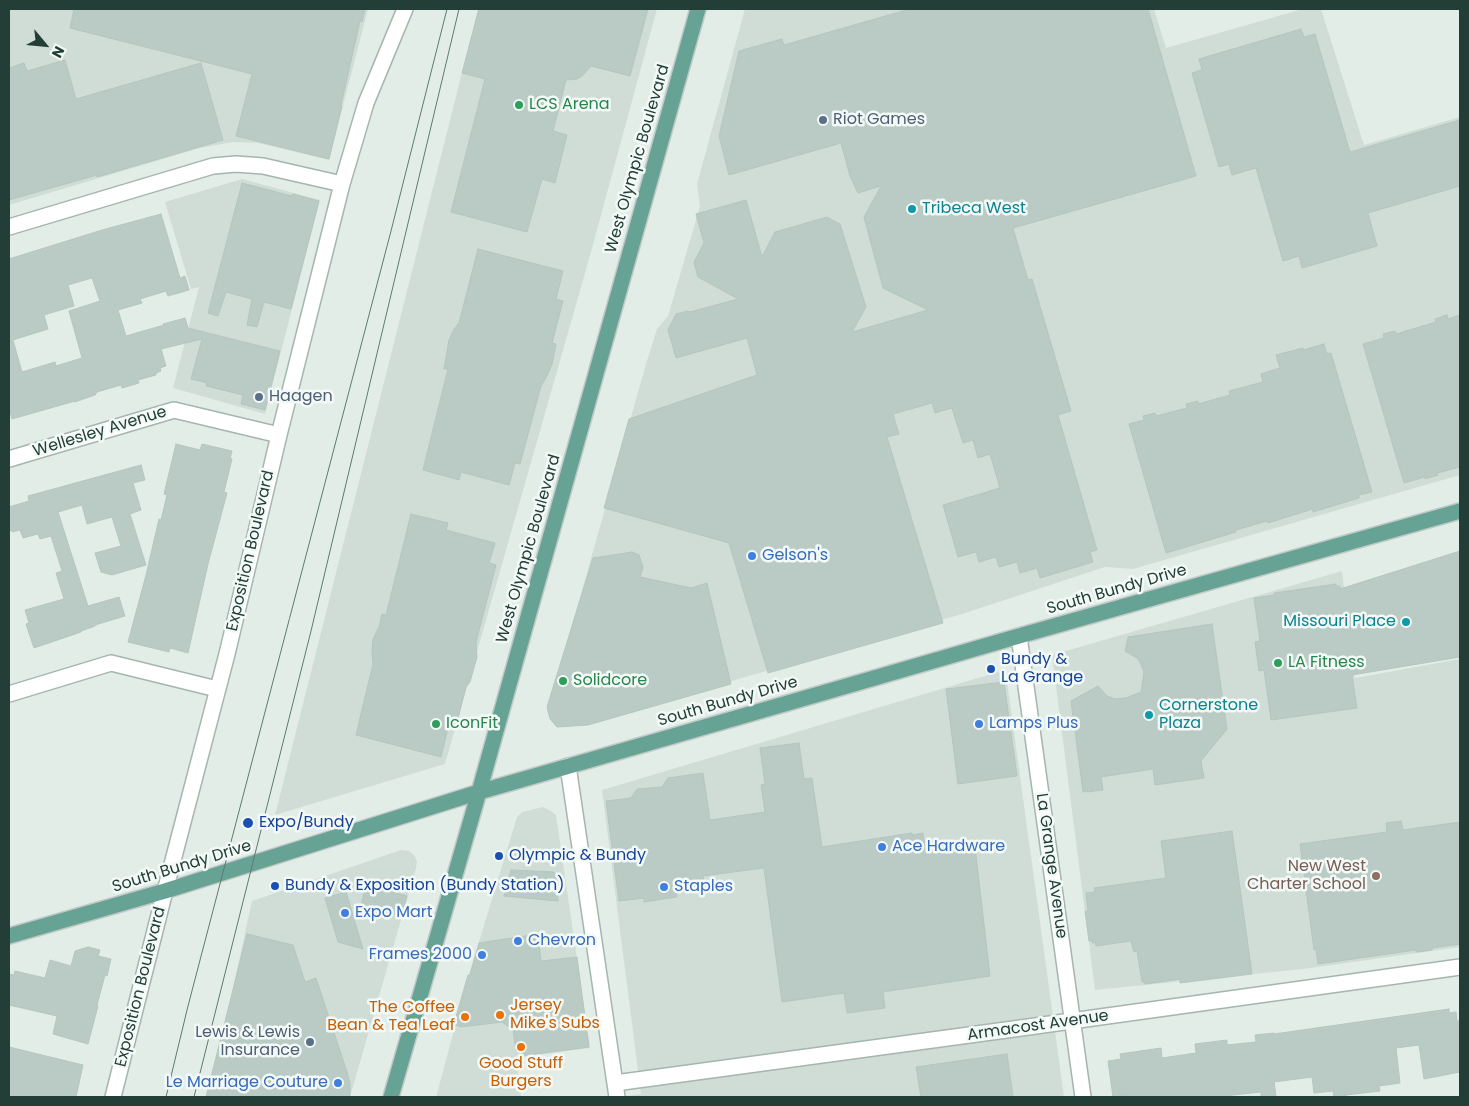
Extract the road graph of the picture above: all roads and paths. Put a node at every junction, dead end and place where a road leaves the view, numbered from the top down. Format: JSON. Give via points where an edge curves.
{"nodes":[{"id":1,"x":405,"y":9,"type":"edge"},
{"id":2,"x":698,"y":9,"type":"edge"},
{"id":3,"x":342,"y":184,"type":"junction"},
{"id":4,"x":9,"y":227,"type":"edge"},
{"id":5,"x":279,"y":435,"type":"junction"},
{"id":6,"x":9,"y":459,"type":"edge"},
{"id":7,"x":1460,"y":511,"type":"edge"},
{"id":8,"x":1019,"y":636,"type":"junction"},
{"id":9,"x":217,"y":689,"type":"junction"},
{"id":10,"x":9,"y":694,"type":"edge"},
{"id":11,"x":568,"y":766,"type":"junction"},
{"id":12,"x":479,"y":792,"type":"junction"},
{"id":13,"x":165,"y":891,"type":"junction"},
{"id":14,"x":9,"y":936,"type":"edge"},
{"id":15,"x":1460,"y":967,"type":"edge"},
{"id":16,"x":1072,"y":1021,"type":"junction"},
{"id":17,"x":616,"y":1090,"type":"edge"},
{"id":18,"x":113,"y":1097,"type":"edge"},
{"id":19,"x":391,"y":1097,"type":"edge"},
{"id":20,"x":1083,"y":1097,"type":"edge"}],
"edges":[{"from":1,"to":3,"type":"street","name":"Exposition Boulevard","via":[[366,103]]},
{"from":2,"to":12,"type":"main road","name":"West Olympic Boulevard"},
{"from":3,"to":4,"type":"street","via":[[263,166],[213,166]]},
{"from":3,"to":5,"type":"street","name":"Exposition Boulevard"},
{"from":5,"to":6,"type":"street","name":"Wellesley Avenue","via":[[174,410]]},
{"from":5,"to":9,"type":"street","name":"Exposition Boulevard"},
{"from":7,"to":8,"type":"main road","name":"South Bundy Drive"},
{"from":8,"to":11,"type":"main road","name":"South Bundy Drive"},
{"from":8,"to":16,"type":"street","name":"La Grange Avenue"},
{"from":9,"to":10,"type":"street","via":[[110,663]]},
{"from":9,"to":13,"type":"street","name":"Exposition Boulevard"},
{"from":11,"to":12,"type":"main road","name":"South Bundy Drive"},
{"from":11,"to":17,"type":"street"},
{"from":12,"to":13,"type":"main road","name":"South Bundy Drive"},
{"from":12,"to":19,"type":"main road","name":"West Olympic Boulevard"},
{"from":13,"to":14,"type":"main road","name":"South Bundy Drive"},
{"from":13,"to":18,"type":"street","name":"Exposition Boulevard"},
{"from":15,"to":16,"type":"street","name":"Armacost Avenue"},
{"from":16,"to":17,"type":"street","name":"Armacost Avenue"},
{"from":16,"to":20,"type":"street","name":"La Grange Avenue"}]}
